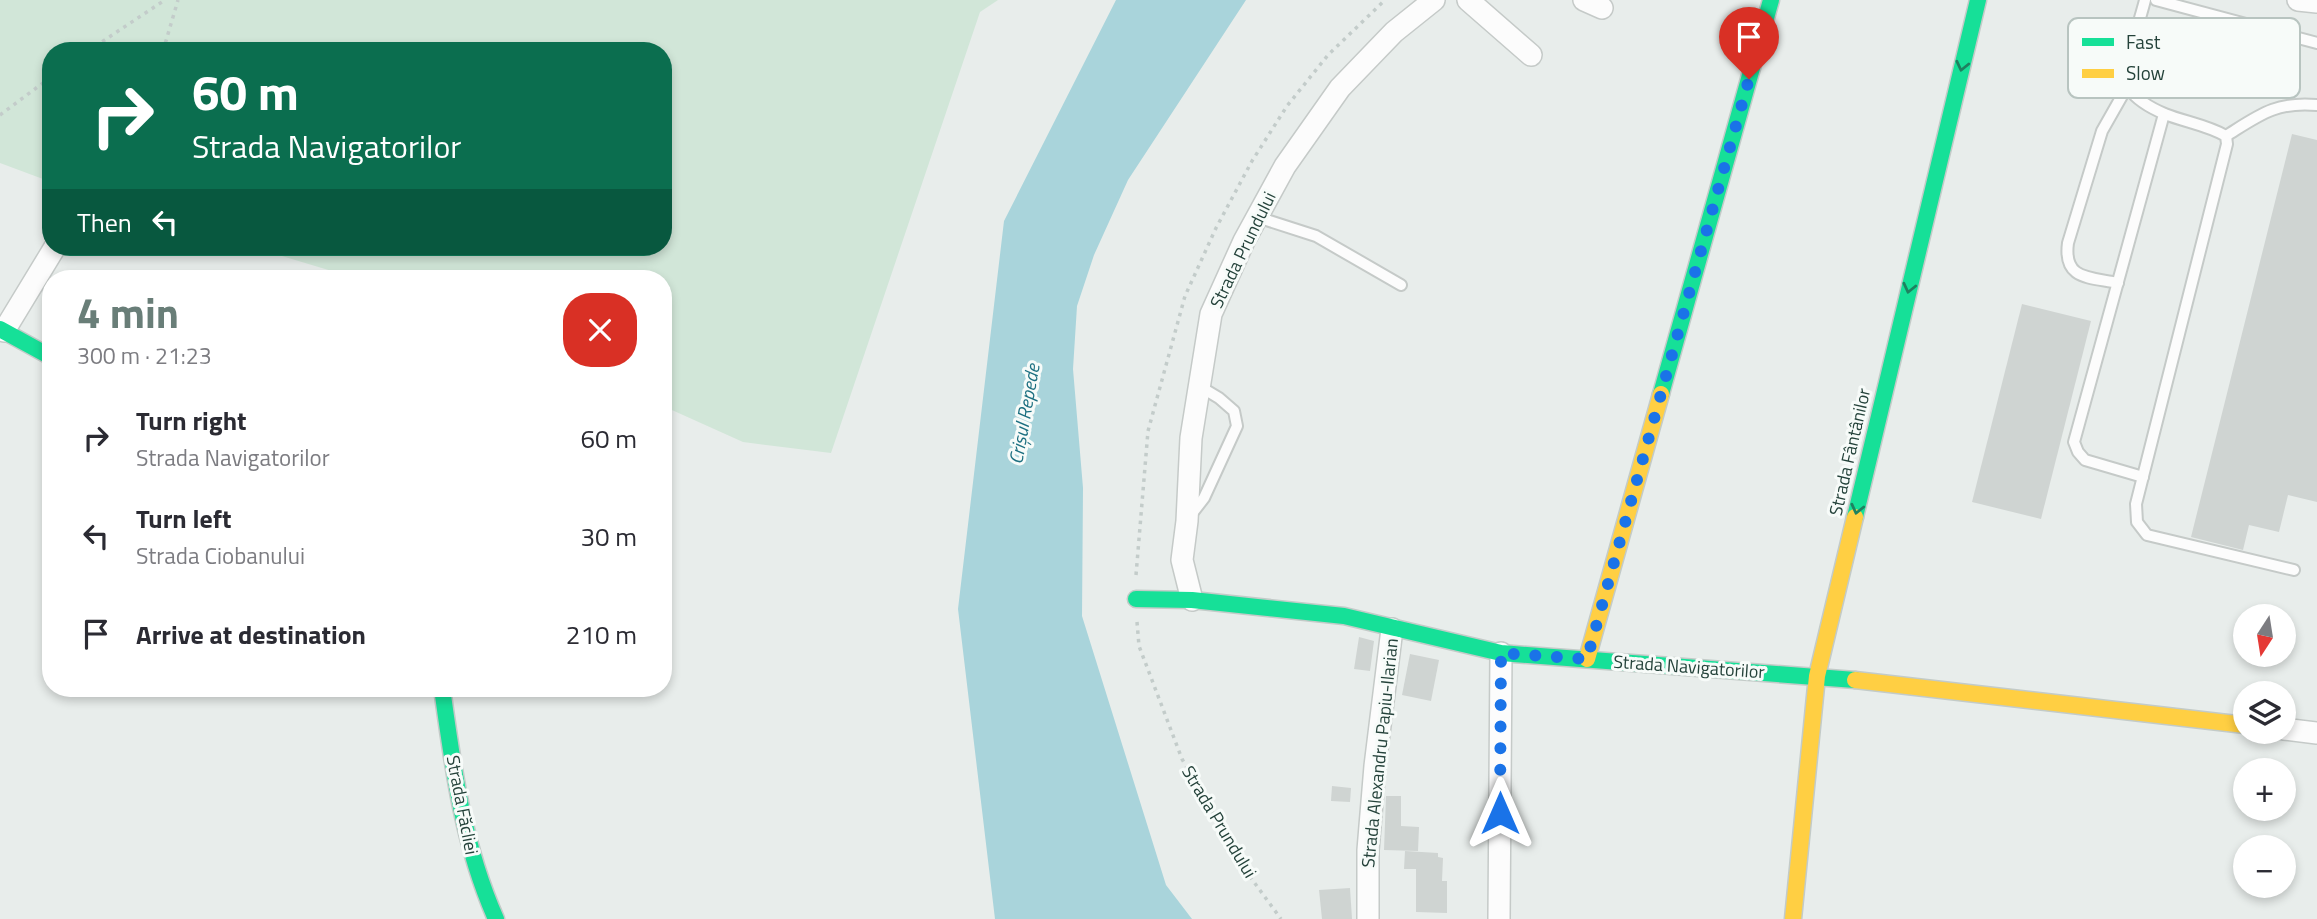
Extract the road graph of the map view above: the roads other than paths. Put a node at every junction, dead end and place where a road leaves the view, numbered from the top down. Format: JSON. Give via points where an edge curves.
{"nodes":[{"id":1,"x":1434,"y":0,"type":"edge"},
{"id":2,"x":1468,"y":0,"type":"edge"},
{"id":3,"x":1771,"y":0,"type":"edge"},
{"id":4,"x":1978,"y":0,"type":"edge"},
{"id":5,"x":2145,"y":0,"type":"edge"},
{"id":6,"x":2156,"y":0,"type":"edge"},
{"id":7,"x":2298,"y":0,"type":"edge"},
{"id":8,"x":2317,"y":2,"type":"edge"},
{"id":9,"x":2140,"y":18,"type":"edge"},
{"id":10,"x":2223,"y":18,"type":"edge"},
{"id":11,"x":2300,"y":38,"type":"edge"},
{"id":12,"x":2317,"y":43,"type":"edge"},
{"id":13,"x":1531,"y":55,"type":"dead end"},
{"id":14,"x":2121,"y":98,"type":"edge"},
{"id":15,"x":2137,"y":98,"type":"edge"},
{"id":16,"x":2317,"y":106,"type":"edge"},
{"id":17,"x":2164,"y":114,"type":"junction"},
{"id":18,"x":2226,"y":136,"type":"junction"},
{"id":19,"x":1257,"y":217,"type":"junction"},
{"id":20,"x":49,"y":256,"type":"edge"},
{"id":21,"x":2118,"y":283,"type":"junction"},
{"id":22,"x":1401,"y":285,"type":"dead end"},
{"id":23,"x":2,"y":330,"type":"edge"},
{"id":24,"x":42,"y":351,"type":"edge"},
{"id":25,"x":1199,"y":386,"type":"junction"},
{"id":26,"x":2143,"y":477,"type":"junction"},
{"id":27,"x":1186,"y":521,"type":"junction"},
{"id":28,"x":2294,"y":570,"type":"dead end"},
{"id":29,"x":1136,"y":599,"type":"road end"},
{"id":30,"x":1192,"y":600,"type":"junction"},
{"id":31,"x":1392,"y":629,"type":"junction"},
{"id":32,"x":1501,"y":653,"type":"junction"},
{"id":33,"x":1587,"y":659,"type":"junction"},
{"id":34,"x":1816,"y":676,"type":"junction"},
{"id":35,"x":443,"y":697,"type":"edge"},
{"id":36,"x":2233,"y":723,"type":"edge"},
{"id":37,"x":2296,"y":730,"type":"edge"},
{"id":38,"x":2317,"y":733,"type":"edge"},
{"id":39,"x":496,"y":919,"type":"edge"},
{"id":40,"x":1368,"y":919,"type":"edge"},
{"id":41,"x":1499,"y":919,"type":"edge"},
{"id":42,"x":1793,"y":919,"type":"edge"}],
"edges":[{"from":1,"to":19,"type":"street","name":"Strada Prundului","via":[[1394,32],[1340,88],[1285,166]]},
{"from":2,"to":13,"type":"street"},
{"from":3,"to":33,"type":"street"},
{"from":4,"to":34,"type":"street","name":"Strada Fântânilor","one_way":true},
{"from":5,"to":9,"type":"lane"},
{"from":6,"to":10,"type":"lane"},
{"from":7,"to":8,"type":"street"},
{"from":11,"to":12,"type":"lane"},
{"from":14,"to":21,"type":"lane","via":[[2102,131],[2066,259],[2070,268],[2082,275]]},
{"from":15,"to":17,"type":"lane"},
{"from":16,"to":18,"type":"lane","via":[[2297,103],[2265,111]]},
{"from":17,"to":18,"type":"lane"},
{"from":17,"to":21,"type":"lane"},
{"from":18,"to":26,"type":"lane"},
{"from":19,"to":22,"type":"lane","via":[[1316,236]]},
{"from":19,"to":25,"type":"street","name":"Strada Prundului","via":[[1211,314]]},
{"from":20,"to":23,"type":"street"},
{"from":21,"to":26,"type":"lane","via":[[2074,442],[2085,460]]},
{"from":23,"to":24,"type":"street"},
{"from":25,"to":27,"type":"street","name":"Strada Prundului"},
{"from":25,"to":27,"type":"lane","via":[[1234,411],[1237,426],[1204,499]]},
{"from":26,"to":28,"type":"lane","via":[[2137,522],[2147,535]]},
{"from":27,"to":30,"type":"street","name":"Strada Prundului","via":[[1182,560]]},
{"from":29,"to":30,"type":"street","name":"Strada Navigatorilor"},
{"from":30,"to":31,"type":"street","name":"Strada Navigatorilor","via":[[1344,616]]},
{"from":31,"to":32,"type":"street","name":"Strada Navigatorilor"},
{"from":31,"to":40,"type":"street","name":"Strada Alexandru Papiu-Ilarian","via":[[1367,850]]},
{"from":32,"to":33,"type":"street","name":"Strada Navigatorilor"},
{"from":32,"to":41,"type":"street"},
{"from":33,"to":34,"type":"street","name":"Strada Navigatorilor"},
{"from":34,"to":36,"type":"street","name":"Strada Navigatorilor"},
{"from":34,"to":42,"type":"street","name":"Strada Fântânilor"},
{"from":35,"to":39,"type":"street","name":"Strada Făcliei","via":[[461,820]]},
{"from":37,"to":38,"type":"street"}]}
